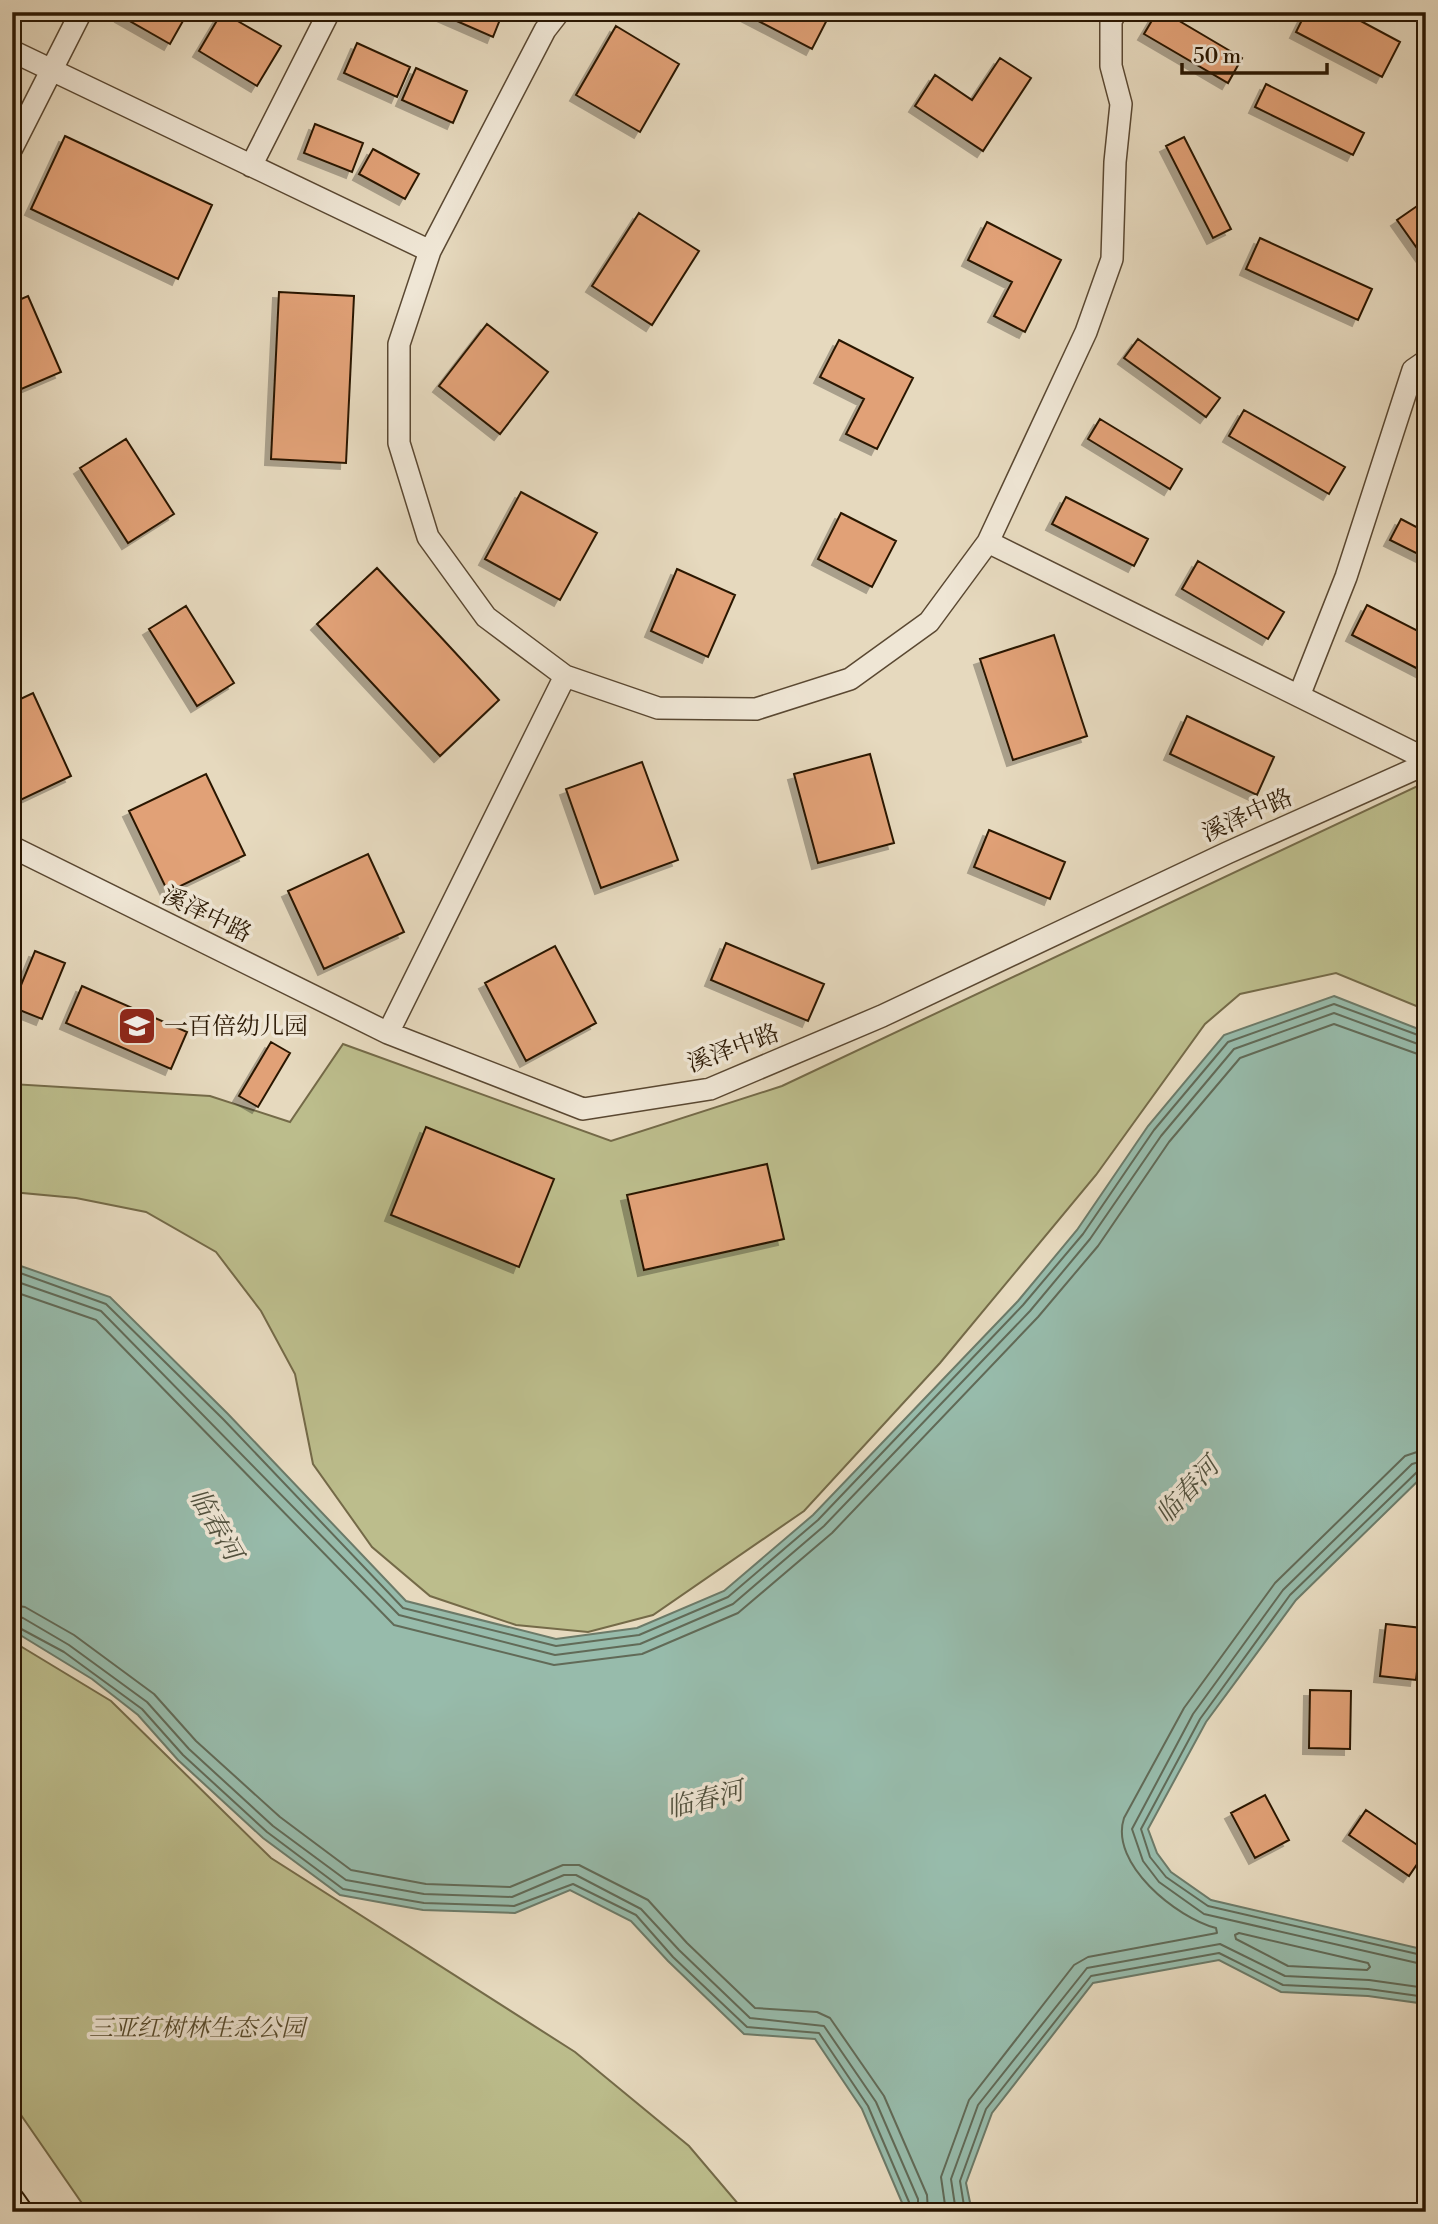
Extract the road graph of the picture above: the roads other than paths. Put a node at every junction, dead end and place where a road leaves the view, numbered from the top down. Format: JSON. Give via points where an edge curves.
{"nodes":[{"id":1,"x":81,"y":12,"type":"edge"},
{"id":2,"x":329,"y":12,"type":"edge"},
{"id":3,"x":559,"y":12,"type":"edge"},
{"id":4,"x":1116,"y":12,"type":"edge"},
{"id":5,"x":12,"y":51,"type":"edge"},
{"id":6,"x":52,"y":70,"type":"junction"},
{"id":7,"x":12,"y":148,"type":"edge"},
{"id":8,"x":251,"y":166,"type":"junction"},
{"id":9,"x":430,"y":251,"type":"junction"},
{"id":10,"x":1426,"y":360,"type":"edge"},
{"id":11,"x":988,"y":542,"type":"junction"},
{"id":12,"x":565,"y":676,"type":"junction"},
{"id":13,"x":1299,"y":696,"type":"junction"},
{"id":14,"x":1426,"y":762,"type":"edge"},
{"id":15,"x":12,"y":847,"type":"edge"},
{"id":16,"x":388,"y":1033,"type":"junction"},
{"id":17,"x":12,"y":2202,"type":"edge"},
{"id":18,"x":19,"y":2212,"type":"edge"}],
"edges":[{"from":1,"to":6,"type":"street"},
{"from":2,"to":8,"type":"street"},
{"from":3,"to":9,"type":"street","via":[[545,30]]},
{"from":4,"to":11,"type":"street","via":[[1111,21],[1111,66],[1121,104],[1112,259],[1086,332]]},
{"from":5,"to":6,"type":"street"},
{"from":6,"to":7,"type":"street"},
{"from":6,"to":8,"type":"street"},
{"from":8,"to":9,"type":"street"},
{"from":9,"to":12,"type":"street","via":[[399,344],[399,443],[428,537],[486,617]]},
{"from":10,"to":13,"type":"street","via":[[1413,370],[1346,577]]},
{"from":11,"to":12,"type":"street","via":[[929,622],[850,679],[756,709],[658,708]]},
{"from":11,"to":13,"type":"street"},
{"from":12,"to":16,"type":"street"},
{"from":13,"to":14,"type":"street"},
{"from":14,"to":16,"type":"street","name":"溪泽中路","via":[[882,1016],[710,1089],[583,1109]]},
{"from":15,"to":16,"type":"street","name":"溪泽中路"},
{"from":17,"to":18,"type":"main road"}]}
